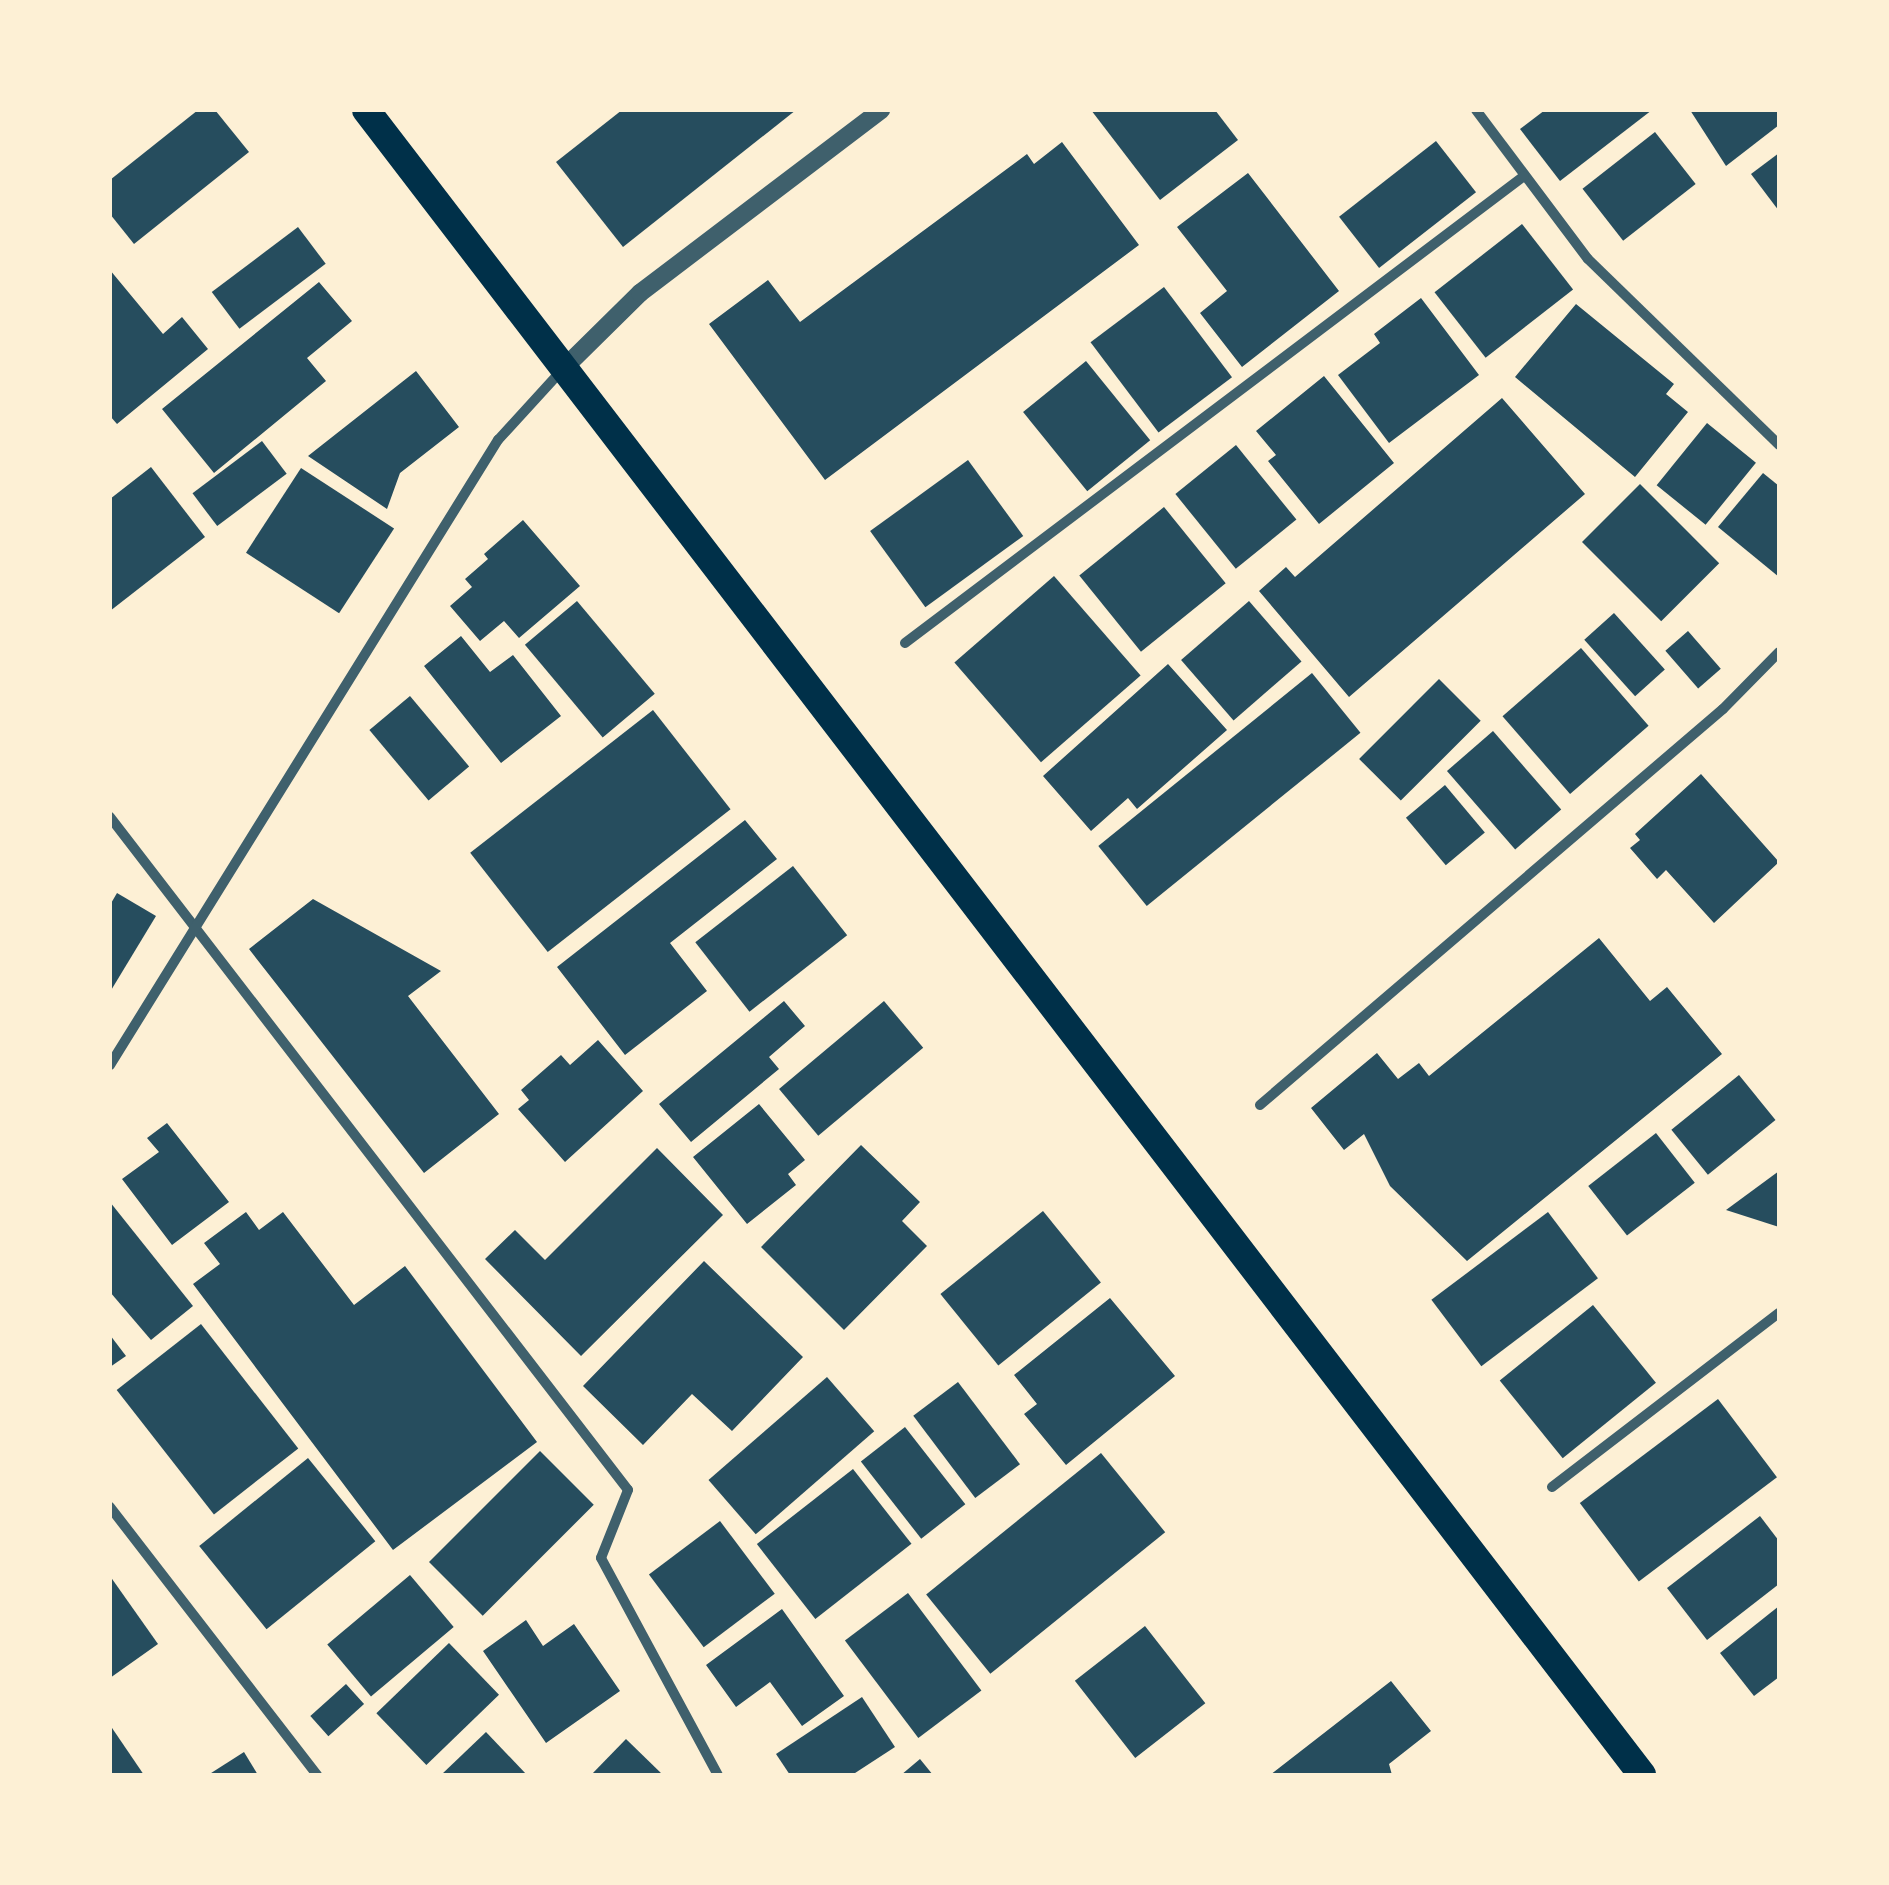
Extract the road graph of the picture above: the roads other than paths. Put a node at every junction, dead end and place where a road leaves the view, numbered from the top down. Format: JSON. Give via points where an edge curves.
{"nodes":[{"id":1,"x":366,"y":110,"type":"edge"},
{"id":2,"x":881,"y":110,"type":"edge"},
{"id":3,"x":1476,"y":110,"type":"edge"},
{"id":4,"x":1524,"y":176,"type":"junction"},
{"id":5,"x":562,"y":370,"type":"junction"},
{"id":6,"x":1779,"y":444,"type":"edge"},
{"id":7,"x":905,"y":643,"type":"dead end"},
{"id":8,"x":1779,"y":652,"type":"edge"},
{"id":9,"x":110,"y":817,"type":"edge"},
{"id":10,"x":192,"y":928,"type":"junction"},
{"id":11,"x":110,"y":1065,"type":"edge"},
{"id":12,"x":1260,"y":1106,"type":"dead end"},
{"id":13,"x":1779,"y":1313,"type":"edge"},
{"id":14,"x":1552,"y":1487,"type":"dead end"},
{"id":15,"x":110,"y":1506,"type":"edge"},
{"id":16,"x":317,"y":1775,"type":"edge"},
{"id":17,"x":718,"y":1775,"type":"edge"},
{"id":18,"x":1642,"y":1775,"type":"edge"}],
"edges":[{"from":1,"to":5,"type":"highway"},
{"from":2,"to":5,"type":"street","via":[[640,294]]},
{"from":3,"to":4,"type":"street"},
{"from":4,"to":6,"type":"street","via":[[1588,259]]},
{"from":4,"to":7,"type":"street"},
{"from":5,"to":10,"type":"street","via":[[498,440]]},
{"from":5,"to":18,"type":"highway"},
{"from":8,"to":12,"type":"street","via":[[1708,722]]},
{"from":9,"to":10,"type":"street"},
{"from":10,"to":11,"type":"street"},
{"from":10,"to":17,"type":"street","via":[[628,1490],[601,1558]]},
{"from":13,"to":14,"type":"street"},
{"from":15,"to":16,"type":"street"}]}
